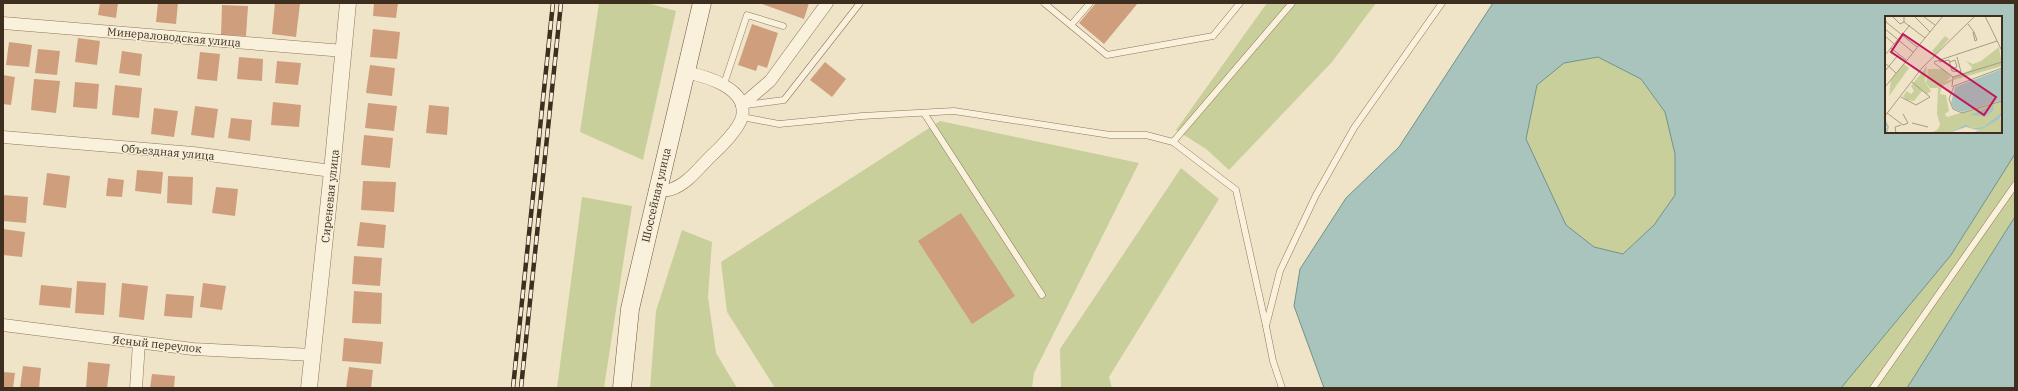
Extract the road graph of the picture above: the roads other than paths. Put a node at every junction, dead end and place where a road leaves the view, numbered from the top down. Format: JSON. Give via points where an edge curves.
{"nodes":[{"id":1,"x":348,"y":3,"type":"edge"},
{"id":2,"x":702,"y":3,"type":"edge"},
{"id":3,"x":827,"y":3,"type":"edge"},
{"id":4,"x":860,"y":3,"type":"edge"},
{"id":5,"x":1044,"y":3,"type":"edge"},
{"id":6,"x":1090,"y":3,"type":"edge"},
{"id":7,"x":1240,"y":3,"type":"edge"},
{"id":8,"x":1292,"y":3,"type":"edge"},
{"id":9,"x":1442,"y":3,"type":"edge"},
{"id":10,"x":3,"y":23,"type":"edge"},
{"id":11,"x":1071,"y":25,"type":"junction"},
{"id":12,"x":783,"y":26,"type":"dead end"},
{"id":13,"x":344,"y":51,"type":"junction"},
{"id":14,"x":685,"y":72,"type":"junction"},
{"id":15,"x":724,"y":84,"type":"junction"},
{"id":16,"x":742,"y":111,"type":"junction"},
{"id":17,"x":924,"y":113,"type":"junction"},
{"id":18,"x":3,"y":137,"type":"edge"},
{"id":19,"x":1173,"y":142,"type":"junction"},
{"id":20,"x":332,"y":171,"type":"junction"},
{"id":21,"x":2015,"y":185,"type":"edge"},
{"id":22,"x":657,"y":191,"type":"junction"},
{"id":23,"x":1042,"y":295,"type":"dead end"},
{"id":24,"x":3,"y":325,"type":"edge"},
{"id":25,"x":1266,"y":326,"type":"junction"},
{"id":26,"x":139,"y":343,"type":"junction"},
{"id":27,"x":312,"y":355,"type":"junction"},
{"id":28,"x":136,"y":388,"type":"edge"},
{"id":29,"x":309,"y":388,"type":"edge"},
{"id":30,"x":622,"y":388,"type":"edge"},
{"id":31,"x":1282,"y":388,"type":"edge"},
{"id":32,"x":1873,"y":388,"type":"edge"}],
"edges":[{"from":1,"to":13,"type":"street","name":"Сиреневая улица"},
{"from":2,"to":14,"type":"main road","name":"Шоссейная улица"},
{"from":3,"to":16,"type":"street","via":[[770,81]]},
{"from":4,"to":16,"type":"lane","via":[[784,100]]},
{"from":5,"to":11,"type":"lane"},
{"from":6,"to":11,"type":"lane"},
{"from":7,"to":11,"type":"lane","via":[[1213,36],[1107,55]]},
{"from":8,"to":19,"type":"lane"},
{"from":9,"to":25,"type":"lane","via":[[1354,128],[1316,195],[1280,271]]},
{"from":10,"to":13,"type":"street","name":"Минераловодская улица"},
{"from":12,"to":15,"type":"lane","via":[[747,15]]},
{"from":13,"to":20,"type":"street","name":"Сиреневая улица"},
{"from":14,"to":15,"type":"street","via":[[702,75]]},
{"from":14,"to":22,"type":"main road","name":"Шоссейная улица"},
{"from":15,"to":16,"type":"street","via":[[735,94]]},
{"from":16,"to":17,"type":"lane","via":[[779,124]]},
{"from":16,"to":22,"type":"street","via":[[734,130],[717,151],[686,181],[672,189]]},
{"from":17,"to":19,"type":"lane","via":[[954,111],[1110,136],[1146,135]]},
{"from":17,"to":23,"type":"lane"},
{"from":18,"to":20,"type":"street","name":"Объездная улица","via":[[193,153]]},
{"from":19,"to":25,"type":"lane","via":[[1236,190]]},
{"from":20,"to":27,"type":"street","name":"Сиреневая улица"},
{"from":21,"to":32,"type":"lane"},
{"from":22,"to":30,"type":"main road","name":"Шоссейная улица","via":[[630,309]]},
{"from":24,"to":26,"type":"street","name":"Ясный переулок"},
{"from":25,"to":31,"type":"lane"},
{"from":26,"to":27,"type":"street","name":"Ясный переулок","via":[[193,349]]},
{"from":26,"to":28,"type":"street"},
{"from":27,"to":29,"type":"street","name":"Сиреневая улица"}]}
